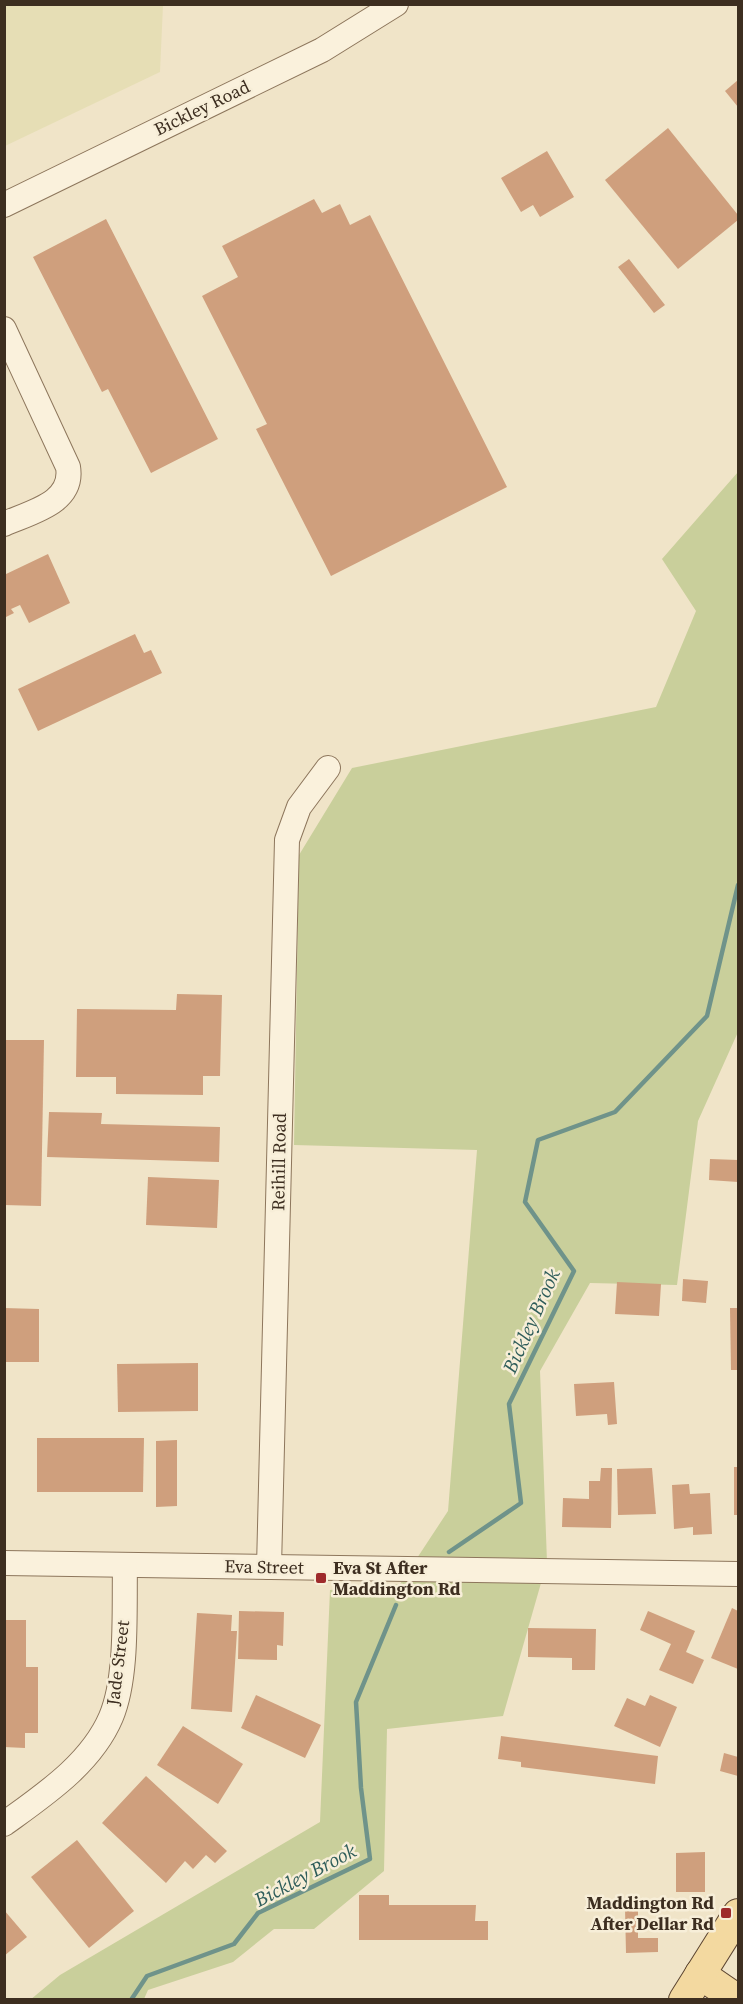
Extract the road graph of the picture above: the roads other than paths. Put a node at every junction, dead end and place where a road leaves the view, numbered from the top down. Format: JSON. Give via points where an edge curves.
{"nodes":[{"id":1,"x":396,"y":4,"type":"edge"},
{"id":2,"x":4,"y":205,"type":"edge"},
{"id":3,"x":4,"y":329,"type":"edge"},
{"id":4,"x":4,"y":524,"type":"edge"},
{"id":5,"x":328,"y":768,"type":"dead end"},
{"id":6,"x":4,"y":1563,"type":"edge"},
{"id":7,"x":125,"y":1565,"type":"junction"},
{"id":8,"x":269,"y":1567,"type":"junction"},
{"id":9,"x":738,"y":1574,"type":"edge"},
{"id":10,"x":4,"y":1824,"type":"edge"},
{"id":11,"x":738,"y":1914,"type":"edge"},
{"id":12,"x":694,"y":1991,"type":"edge"},
{"id":13,"x":738,"y":2000,"type":"edge"}],
"edges":[{"from":1,"to":2,"type":"street","name":"Bickley Road","via":[[322,50]]},
{"from":3,"to":4,"type":"street","via":[[68,467],[70,479],[66,491],[52,503]]},
{"from":5,"to":8,"type":"street","name":"Reihill Road","via":[[299,807],[287,840]]},
{"from":6,"to":7,"type":"street","name":"Eva Street"},
{"from":7,"to":8,"type":"street","name":"Eva Street"},
{"from":7,"to":10,"type":"street","name":"Jade Street","via":[[123,1650],[111,1716],[94,1746],[68,1775]]},
{"from":8,"to":9,"type":"street","name":"Eva Street"},
{"from":11,"to":12,"type":"main road"},
{"from":12,"to":13,"type":"main road"}]}
